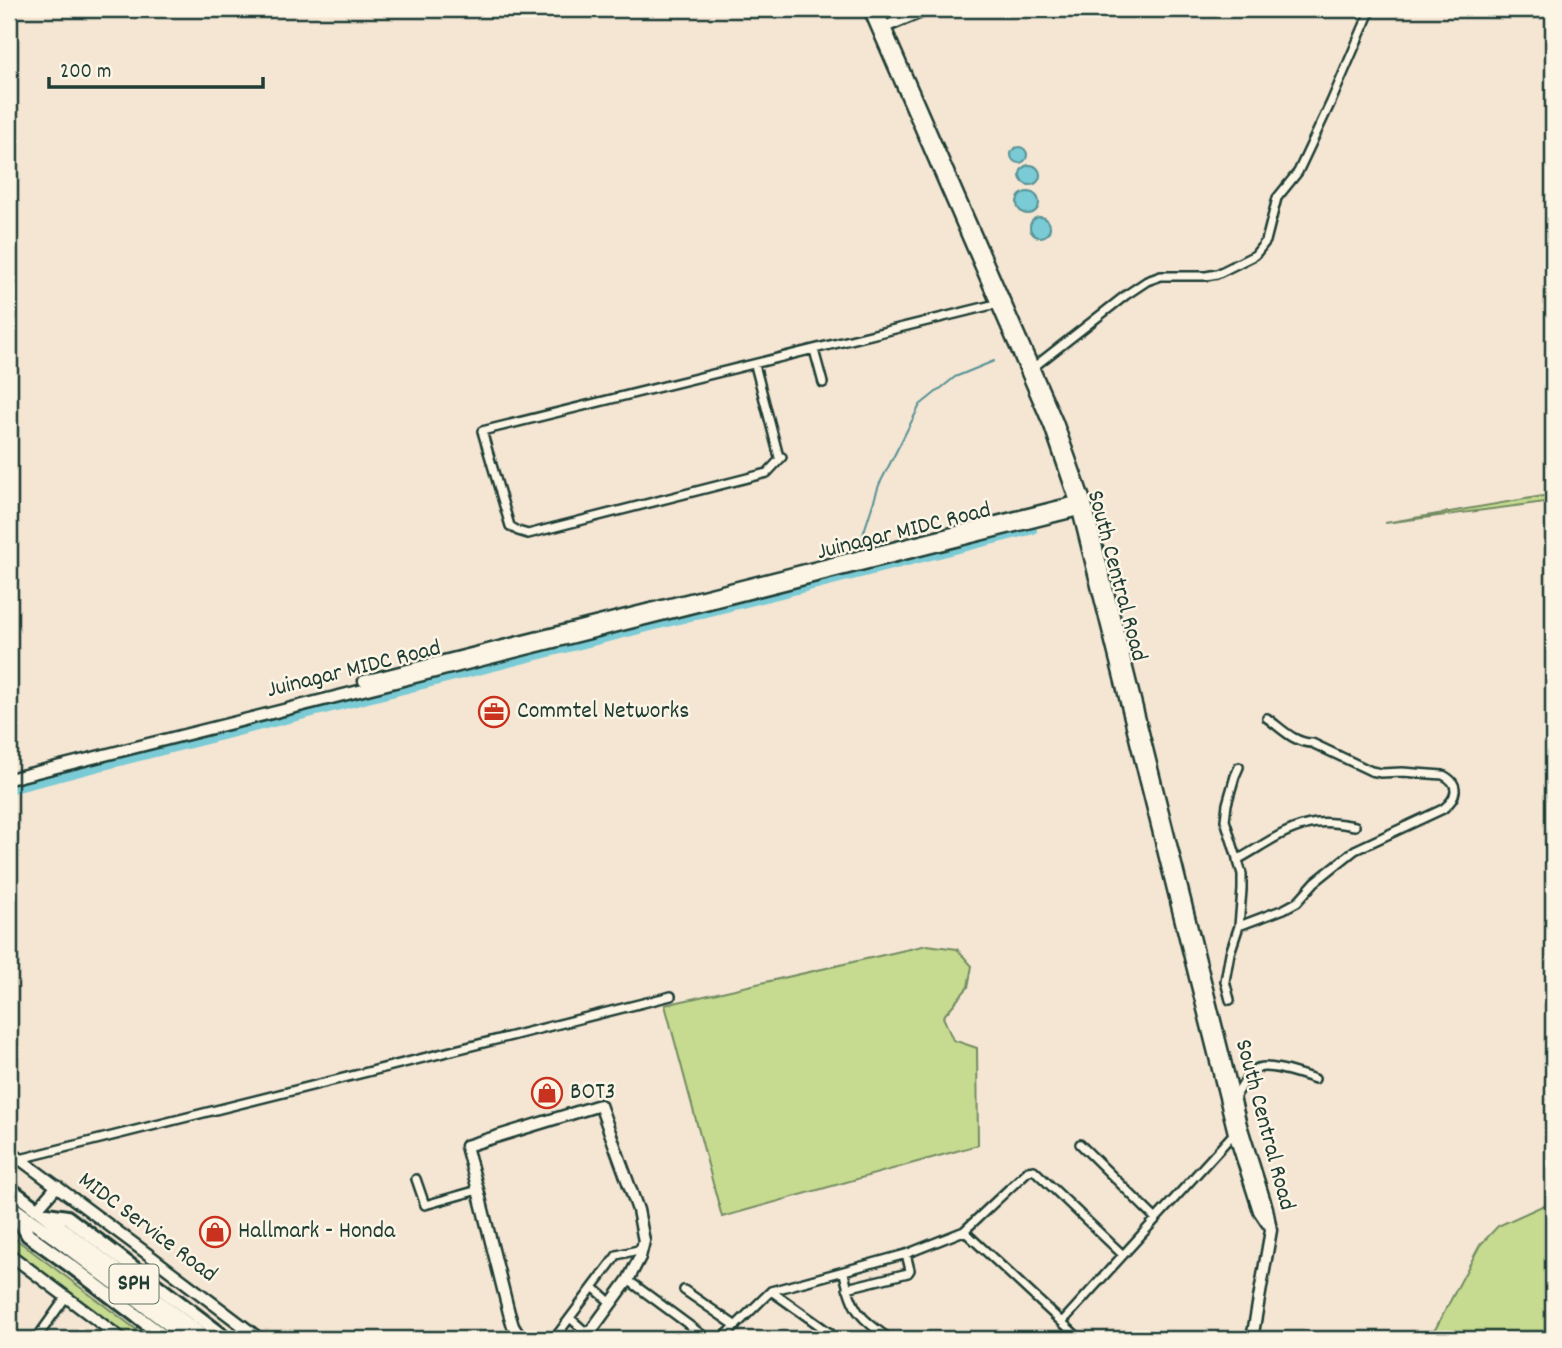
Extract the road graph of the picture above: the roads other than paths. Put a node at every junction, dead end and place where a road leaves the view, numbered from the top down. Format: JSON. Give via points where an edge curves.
{"nodes":[{"id":1,"x":869,"y":9,"type":"edge"},
{"id":2,"x":877,"y":9,"type":"edge"},
{"id":3,"x":928,"y":9,"type":"edge"},
{"id":4,"x":1371,"y":9,"type":"edge"},
{"id":5,"x":882,"y":28,"type":"junction"},
{"id":6,"x":1001,"y":303,"type":"junction"},
{"id":7,"x":814,"y":350,"type":"junction"},
{"id":8,"x":755,"y":365,"type":"junction"},
{"id":9,"x":1030,"y":370,"type":"junction"},
{"id":10,"x":823,"y":383,"type":"dead end"},
{"id":11,"x":1080,"y":505,"type":"junction"},
{"id":12,"x":450,"y":663,"type":"junction"},
{"id":13,"x":364,"y":681,"type":"dead end"},
{"id":14,"x":1267,"y":718,"type":"dead end"},
{"id":15,"x":1239,"y":767,"type":"dead end"},
{"id":16,"x":9,"y":779,"type":"edge"},
{"id":17,"x":1355,"y":826,"type":"dead end"},
{"id":18,"x":1237,"y":860,"type":"junction"},
{"id":19,"x":1239,"y":926,"type":"junction"},
{"id":20,"x":1196,"y":962,"type":"junction"},
{"id":21,"x":671,"y":996,"type":"dead end"},
{"id":22,"x":1230,"y":1000,"type":"dead end"},
{"id":23,"x":1315,"y":1079,"type":"dead end"},
{"id":24,"x":1234,"y":1099,"type":"junction"},
{"id":25,"x":1237,"y":1129,"type":"junction"},
{"id":26,"x":1080,"y":1144,"type":"dead end"},
{"id":27,"x":9,"y":1151,"type":"edge"},
{"id":28,"x":20,"y":1159,"type":"junction"},
{"id":29,"x":416,"y":1179,"type":"dead end"},
{"id":30,"x":57,"y":1186,"type":"junction"},
{"id":31,"x":9,"y":1188,"type":"edge"},
{"id":32,"x":478,"y":1190,"type":"junction"},
{"id":33,"x":11,"y":1207,"type":"edge"},
{"id":34,"x":40,"y":1211,"type":"junction"},
{"id":35,"x":1156,"y":1219,"type":"junction"},
{"id":36,"x":9,"y":1223,"type":"edge"},
{"id":37,"x":964,"y":1231,"type":"junction"},
{"id":38,"x":28,"y":1235,"type":"junction"},
{"id":39,"x":642,"y":1249,"type":"junction"},
{"id":40,"x":9,"y":1254,"type":"edge"},
{"id":41,"x":906,"y":1254,"type":"junction"},
{"id":42,"x":1123,"y":1255,"type":"junction"},
{"id":43,"x":844,"y":1272,"type":"junction"},
{"id":44,"x":628,"y":1280,"type":"junction"},
{"id":45,"x":593,"y":1287,"type":"junction"},
{"id":46,"x":847,"y":1289,"type":"junction"},
{"id":47,"x":684,"y":1290,"type":"dead end"},
{"id":48,"x":771,"y":1292,"type":"junction"},
{"id":49,"x":66,"y":1297,"type":"junction"},
{"id":50,"x":611,"y":1303,"type":"junction"},
{"id":51,"x":570,"y":1318,"type":"junction"},
{"id":52,"x":1062,"y":1322,"type":"junction"},
{"id":53,"x":736,"y":1326,"type":"junction"},
{"id":54,"x":830,"y":1333,"type":"dead end"},
{"id":55,"x":586,"y":1337,"type":"edge"},
{"id":56,"x":36,"y":1339,"type":"edge"},
{"id":57,"x":122,"y":1339,"type":"edge"},
{"id":58,"x":167,"y":1339,"type":"edge"},
{"id":59,"x":188,"y":1339,"type":"edge"},
{"id":60,"x":207,"y":1339,"type":"edge"},
{"id":61,"x":227,"y":1339,"type":"edge"},
{"id":62,"x":260,"y":1339,"type":"edge"},
{"id":63,"x":522,"y":1339,"type":"edge"},
{"id":64,"x":554,"y":1339,"type":"edge"},
{"id":65,"x":708,"y":1339,"type":"edge"},
{"id":66,"x":722,"y":1339,"type":"edge"},
{"id":67,"x":890,"y":1339,"type":"edge"},
{"id":68,"x":1080,"y":1339,"type":"edge"},
{"id":69,"x":1252,"y":1339,"type":"edge"}],
"edges":[{"from":1,"to":5,"type":"street","name":"South Central Road"},
{"from":2,"to":5,"type":"street","name":"South Central Road"},
{"from":3,"to":5,"type":"street"},
{"from":4,"to":9,"type":"street","via":[[1298,172],[1277,198],[1266,240],[1255,255],[1217,274],[1161,276],[1147,281]]},
{"from":5,"to":6,"type":"street","name":"South Central Road"},
{"from":6,"to":7,"type":"street"},
{"from":6,"to":9,"type":"street","name":"South Central Road"},
{"from":7,"to":8,"type":"street"},
{"from":7,"to":10,"type":"street"},
{"from":8,"to":8,"type":"street","via":[[482,431],[510,526],[528,534],[766,473],[782,457]]},
{"from":9,"to":11,"type":"street","name":"South Central Road","via":[[1057,422]]},
{"from":11,"to":12,"type":"street","name":"Juinagar MIDC Road"},
{"from":11,"to":20,"type":"street","name":"South Central Road"},
{"from":12,"to":13,"type":"street","name":"Juinagar MIDC Road"},
{"from":12,"to":16,"type":"street","name":"Juinagar MIDC Road"},
{"from":14,"to":19,"type":"street","via":[[1297,740],[1371,771],[1443,775],[1456,791],[1443,809],[1355,850],[1297,902]]},
{"from":15,"to":18,"type":"street","via":[[1225,820]]},
{"from":17,"to":18,"type":"street","via":[[1316,823],[1290,830]]},
{"from":18,"to":19,"type":"street","via":[[1242,874]]},
{"from":19,"to":22,"type":"street","via":[[1225,981]]},
{"from":20,"to":24,"type":"street","name":"South Central Road"},
{"from":20,"to":25,"type":"street","name":"South Central Road"},
{"from":21,"to":28,"type":"street"},
{"from":23,"to":24,"type":"street","via":[[1261,1067]]},
{"from":24,"to":25,"type":"street","name":"South Central Road"},
{"from":25,"to":35,"type":"street"},
{"from":25,"to":69,"type":"street","name":"South Central Road","via":[[1271,1230]]},
{"from":26,"to":35,"type":"street"},
{"from":27,"to":28,"type":"street","name":"MIDC Service Road"},
{"from":28,"to":30,"type":"street","name":"MIDC Service Road"},
{"from":29,"to":32,"type":"street","via":[[425,1205]]},
{"from":30,"to":34,"type":"street"},
{"from":30,"to":62,"type":"street","name":"MIDC Service Road"},
{"from":31,"to":34,"type":"highway","number":"SPH"},
{"from":32,"to":39,"type":"street","via":[[466,1146],[600,1105],[638,1210]]},
{"from":32,"to":63,"type":"street","via":[[509,1313]]},
{"from":33,"to":38,"type":"highway"},
{"from":33,"to":59,"type":"highway","number":"SPH"},
{"from":34,"to":60,"type":"highway","number":"SPH"},
{"from":34,"to":61,"type":"highway","via":[[67,1217]]},
{"from":35,"to":42,"type":"street"},
{"from":36,"to":38,"type":"highway"},
{"from":37,"to":41,"type":"street"},
{"from":37,"to":42,"type":"street","via":[[1034,1170]]},
{"from":37,"to":52,"type":"street"},
{"from":38,"to":58,"type":"highway"},
{"from":39,"to":44,"type":"street"},
{"from":39,"to":45,"type":"street","via":[[617,1255]]},
{"from":40,"to":49,"type":"street"},
{"from":41,"to":43,"type":"street"},
{"from":41,"to":46,"type":"street","via":[[908,1273]]},
{"from":42,"to":52,"type":"street"},
{"from":43,"to":46,"type":"street"},
{"from":43,"to":48,"type":"street"},
{"from":44,"to":50,"type":"street"},
{"from":44,"to":65,"type":"street"},
{"from":45,"to":50,"type":"street"},
{"from":45,"to":51,"type":"street"},
{"from":46,"to":67,"type":"street","via":[[866,1322]]},
{"from":47,"to":53,"type":"street"},
{"from":48,"to":53,"type":"street"},
{"from":48,"to":54,"type":"street"},
{"from":49,"to":56,"type":"street"},
{"from":49,"to":57,"type":"street"},
{"from":50,"to":55,"type":"street"},
{"from":51,"to":55,"type":"street"},
{"from":51,"to":64,"type":"street"},
{"from":52,"to":68,"type":"street"},
{"from":53,"to":66,"type":"street"}]}
